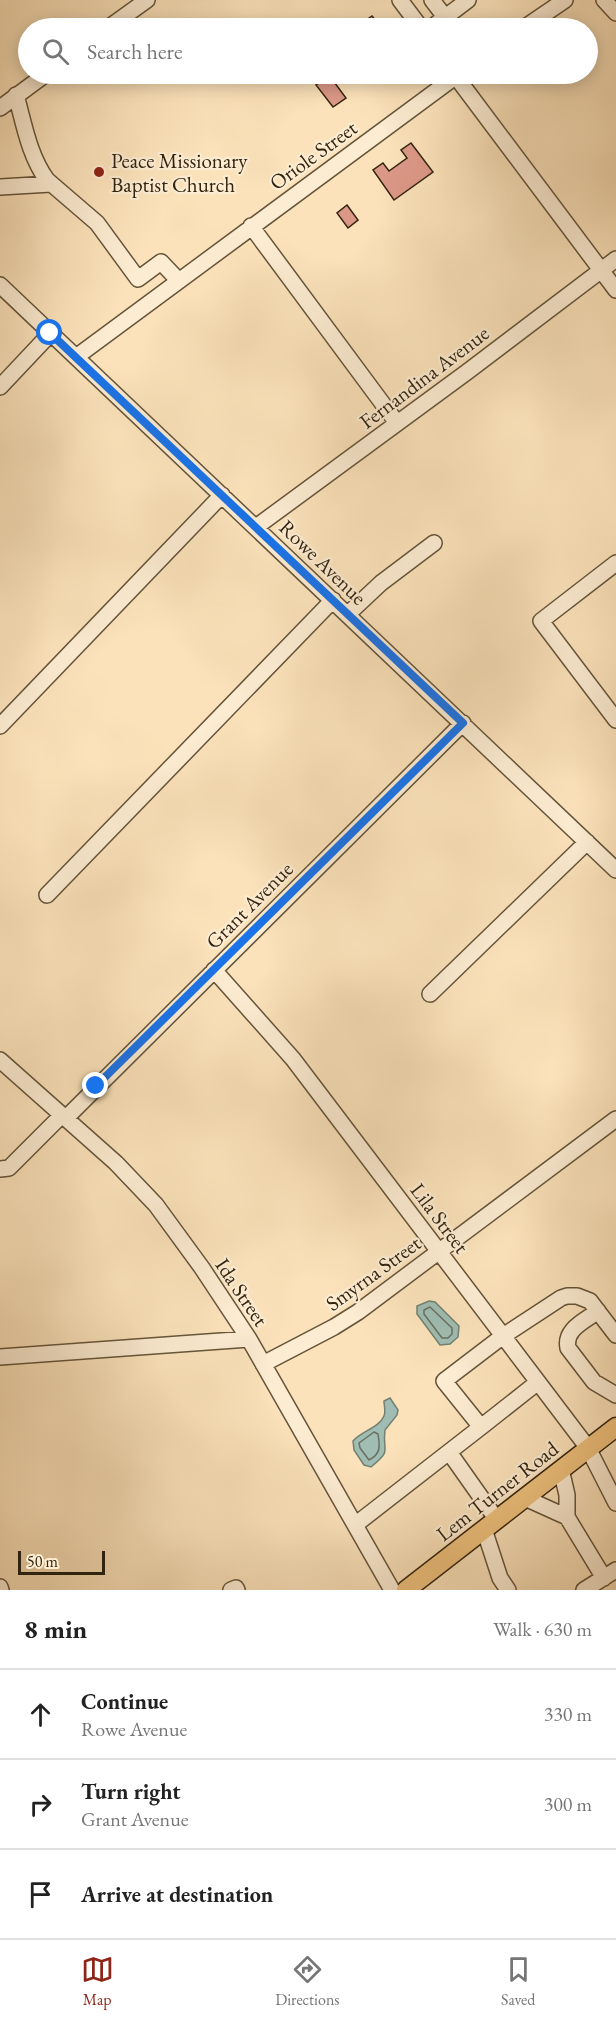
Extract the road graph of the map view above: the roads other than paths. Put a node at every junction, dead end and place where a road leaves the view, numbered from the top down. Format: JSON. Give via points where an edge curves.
{"nodes":[{"id":1,"x":147,"y":0,"type":"edge"},
{"id":2,"x":400,"y":0,"type":"edge"},
{"id":3,"x":432,"y":0,"type":"edge"},
{"id":4,"x":468,"y":0,"type":"edge"},
{"id":5,"x":565,"y":0,"type":"edge"},
{"id":6,"x":604,"y":0,"type":"edge"},
{"id":7,"x":616,"y":13,"type":"edge"},
{"id":8,"x":445,"y":17,"type":"joint"},
{"id":9,"x":122,"y":18,"type":"edge"},
{"id":10,"x":414,"y":18,"type":"edge"},
{"id":11,"x":539,"y":18,"type":"edge"},
{"id":12,"x":32,"y":84,"type":"edge"},
{"id":13,"x":443,"y":84,"type":"edge"},
{"id":14,"x":463,"y":84,"type":"edge"},
{"id":15,"x":16,"y":95,"type":"junction"},
{"id":16,"x":0,"y":107,"type":"edge"},
{"id":17,"x":51,"y":184,"type":"junction"},
{"id":18,"x":0,"y":187,"type":"edge"},
{"id":19,"x":251,"y":226,"type":"junction"},
{"id":20,"x":616,"y":259,"type":"edge"},
{"id":21,"x":601,"y":270,"type":"junction"},
{"id":22,"x":179,"y":281,"type":"junction"},
{"id":23,"x":0,"y":285,"type":"edge"},
{"id":24,"x":616,"y":290,"type":"edge"},
{"id":25,"x":50,"y":333,"type":"junction"},
{"id":26,"x":76,"y":357,"type":"junction"},
{"id":27,"x":0,"y":387,"type":"edge"},
{"id":28,"x":397,"y":423,"type":"junction"},
{"id":29,"x":222,"y":495,"type":"junction"},
{"id":30,"x":256,"y":527,"type":"junction"},
{"id":31,"x":434,"y":543,"type":"dead end"},
{"id":32,"x":616,"y":563,"type":"edge"},
{"id":33,"x":333,"y":600,"type":"junction"},
{"id":34,"x":348,"y":614,"type":"junction"},
{"id":35,"x":616,"y":720,"type":"edge"},
{"id":36,"x":463,"y":723,"type":"junction"},
{"id":37,"x":0,"y":726,"type":"edge"},
{"id":38,"x":586,"y":842,"type":"junction"},
{"id":39,"x":616,"y":870,"type":"edge"},
{"id":40,"x":47,"y":895,"type":"dead end"},
{"id":41,"x":214,"y":970,"type":"junction"},
{"id":42,"x":430,"y":994,"type":"dead end"},
{"id":43,"x":0,"y":1060,"type":"edge"},
{"id":44,"x":64,"y":1116,"type":"junction"},
{"id":45,"x":616,"y":1119,"type":"edge"},
{"id":46,"x":0,"y":1169,"type":"edge"},
{"id":47,"x":439,"y":1251,"type":"junction"},
{"id":48,"x":598,"y":1311,"type":"junction"},
{"id":49,"x":616,"y":1335,"type":"edge"},
{"id":50,"x":503,"y":1336,"type":"junction"},
{"id":51,"x":249,"y":1339,"type":"junction"},
{"id":52,"x":0,"y":1357,"type":"edge"},
{"id":53,"x":263,"y":1364,"type":"junction"},
{"id":54,"x":538,"y":1382,"type":"junction"},
{"id":55,"x":616,"y":1395,"type":"edge"},
{"id":56,"x":481,"y":1427,"type":"junction"},
{"id":57,"x":616,"y":1427,"type":"edge"},
{"id":58,"x":588,"y":1448,"type":"junction"},
{"id":59,"x":449,"y":1452,"type":"junction"},
{"id":60,"x":561,"y":1469,"type":"junction"},
{"id":61,"x":612,"y":1486,"type":"edge"},
{"id":62,"x":525,"y":1498,"type":"junction"},
{"id":63,"x":616,"y":1503,"type":"edge"},
{"id":64,"x":567,"y":1517,"type":"junction"},
{"id":65,"x":355,"y":1525,"type":"junction"},
{"id":66,"x":491,"y":1525,"type":"junction"},
{"id":67,"x":610,"y":1574,"type":"edge"},
{"id":68,"x":392,"y":1590,"type":"edge"},
{"id":69,"x":406,"y":1590,"type":"edge"},
{"id":70,"x":508,"y":1590,"type":"edge"},
{"id":71,"x":584,"y":1590,"type":"edge"}],
"edges":[{"from":1,"to":9,"type":"street"},
{"from":2,"to":10,"type":"street"},
{"from":3,"to":8,"type":"street"},
{"from":4,"to":8,"type":"street"},
{"from":5,"to":11,"type":"street"},
{"from":6,"to":7,"type":"street"},
{"from":12,"to":15,"type":"street"},
{"from":13,"to":19,"type":"street","name":"Oriole Street"},
{"from":14,"to":21,"type":"street"},
{"from":15,"to":16,"type":"street"},
{"from":15,"to":17,"type":"street","via":[[28,141],[41,172]]},
{"from":17,"to":18,"type":"street"},
{"from":17,"to":22,"type":"street","via":[[97,223],[138,279],[161,262]]},
{"from":19,"to":22,"type":"street","name":"Oriole Street"},
{"from":19,"to":28,"type":"street"},
{"from":20,"to":21,"type":"street","name":"Fernandina Avenue"},
{"from":21,"to":24,"type":"street"},
{"from":21,"to":28,"type":"street","name":"Fernandina Avenue"},
{"from":22,"to":26,"type":"street","name":"Oriole Street"},
{"from":23,"to":25,"type":"street","name":"Rowe Avenue"},
{"from":25,"to":26,"type":"street","name":"Rowe Avenue"},
{"from":25,"to":27,"type":"street"},
{"from":26,"to":29,"type":"street","name":"Rowe Avenue"},
{"from":28,"to":30,"type":"street","name":"Fernandina Avenue"},
{"from":29,"to":30,"type":"street","name":"Rowe Avenue"},
{"from":29,"to":37,"type":"street"},
{"from":30,"to":33,"type":"street","name":"Rowe Avenue"},
{"from":31,"to":34,"type":"street"},
{"from":32,"to":35,"type":"street","via":[[541,621]]},
{"from":33,"to":34,"type":"street","name":"Rowe Avenue"},
{"from":33,"to":40,"type":"street"},
{"from":34,"to":36,"type":"street","name":"Rowe Avenue"},
{"from":36,"to":38,"type":"street","name":"Rowe Avenue"},
{"from":36,"to":41,"type":"street","name":"Grant Avenue"},
{"from":38,"to":39,"type":"street","name":"Rowe Avenue"},
{"from":38,"to":42,"type":"street"},
{"from":41,"to":44,"type":"street","name":"Grant Avenue"},
{"from":41,"to":47,"type":"street","name":"Lila Street","via":[[287,1052]]},
{"from":43,"to":44,"type":"street","name":"Ida Street"},
{"from":44,"to":46,"type":"street","name":"Grant Avenue","via":[[9,1168]]},
{"from":44,"to":51,"type":"street","name":"Ida Street","via":[[156,1205]]},
{"from":45,"to":47,"type":"street","name":"Smyrna Street"},
{"from":47,"to":50,"type":"street","name":"Lila Street"},
{"from":47,"to":53,"type":"street","name":"Smyrna Street","via":[[358,1312]]},
{"from":48,"to":49,"type":"street"},
{"from":48,"to":50,"type":"street","via":[[584,1297],[567,1296]]},
{"from":48,"to":55,"type":"street","via":[[569,1334],[568,1348],[594,1382]]},
{"from":50,"to":54,"type":"street","name":"Lila Street"},
{"from":50,"to":56,"type":"street","via":[[444,1381]]},
{"from":51,"to":52,"type":"street"},
{"from":51,"to":53,"type":"street","name":"Ida Street"},
{"from":53,"to":65,"type":"street","name":"Ida Street"},
{"from":54,"to":56,"type":"street"},
{"from":54,"to":58,"type":"street","name":"Lila Street"},
{"from":56,"to":59,"type":"street"},
{"from":57,"to":58,"type":"main road","name":"Lem Turner Road"},
{"from":58,"to":60,"type":"main road","name":"Lem Turner Road"},
{"from":58,"to":61,"type":"street","name":"Lila Street"},
{"from":59,"to":65,"type":"street"},
{"from":59,"to":66,"type":"street"},
{"from":60,"to":62,"type":"main road","name":"Lem Turner Road"},
{"from":60,"to":64,"type":"street"},
{"from":61,"to":63,"type":"street","name":"Lila Street"},
{"from":62,"to":64,"type":"street"},
{"from":62,"to":66,"type":"main road","name":"Lem Turner Road"},
{"from":64,"to":67,"type":"street"},
{"from":65,"to":68,"type":"street","name":"Ida Street"},
{"from":66,"to":69,"type":"main road","name":"Lem Turner Road"},
{"from":66,"to":70,"type":"street","via":[[500,1578]]},
{"from":67,"to":71,"type":"street"}]}
